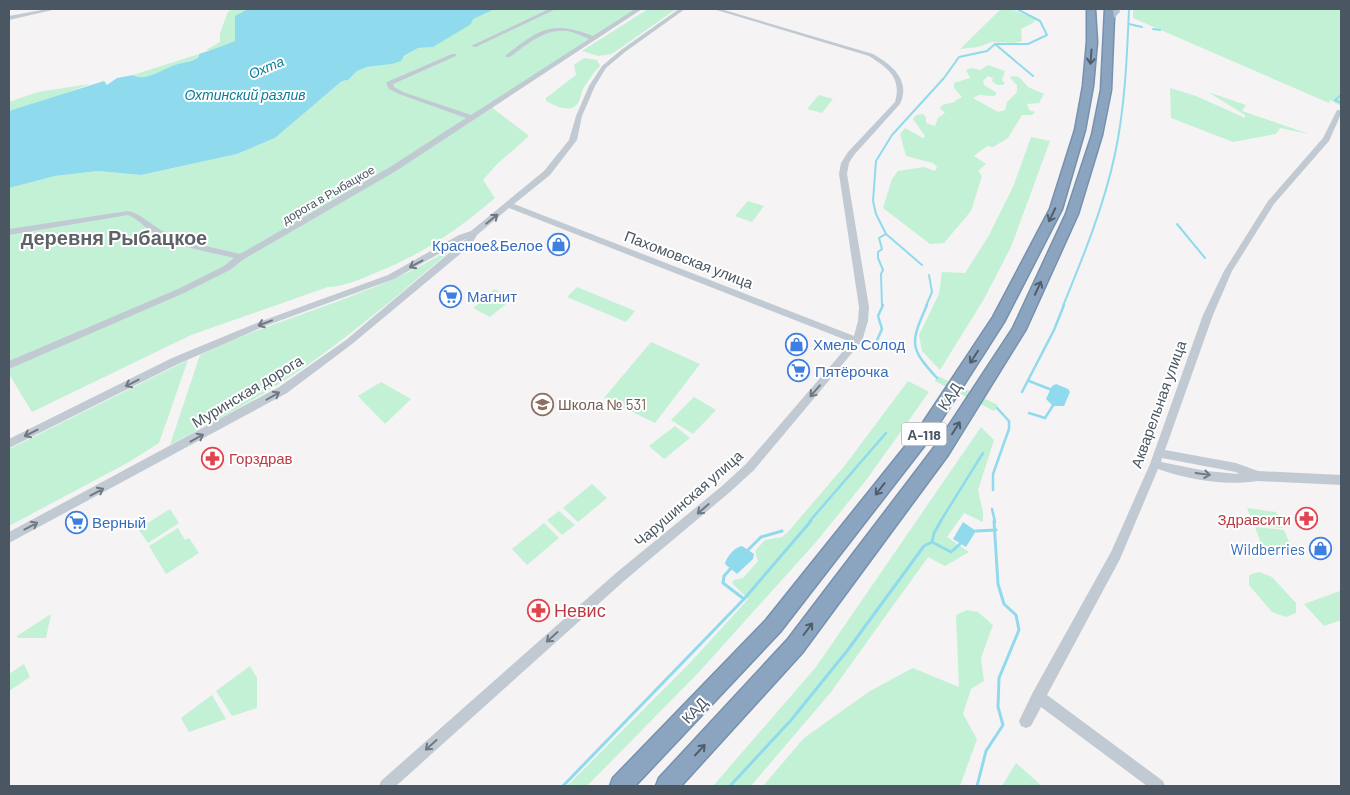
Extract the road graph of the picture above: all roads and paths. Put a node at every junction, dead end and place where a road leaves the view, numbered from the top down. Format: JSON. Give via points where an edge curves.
{"nodes":[{"id":1,"x":54,"y":9,"type":"edge"},
{"id":2,"x":553,"y":9,"type":"edge"},
{"id":3,"x":640,"y":9,"type":"edge"},
{"id":4,"x":682,"y":9,"type":"edge"},
{"id":5,"x":716,"y":9,"type":"edge"},
{"id":6,"x":1091,"y":9,"type":"edge"},
{"id":7,"x":1112,"y":12,"type":"edge"},
{"id":8,"x":9,"y":18,"type":"edge"},
{"id":9,"x":521,"y":35,"type":"junction"},
{"id":10,"x":593,"y":38,"type":"junction"},
{"id":11,"x":474,"y":46,"type":"dead end"},
{"id":12,"x":454,"y":55,"type":"dead end"},
{"id":13,"x":508,"y":56,"type":"dead end"},
{"id":14,"x":1339,"y":111,"type":"dead end"},
{"id":15,"x":472,"y":118,"type":"junction"},
{"id":16,"x":509,"y":205,"type":"junction"},
{"id":17,"x":9,"y":232,"type":"edge"},
{"id":18,"x":474,"y":233,"type":"junction"},
{"id":19,"x":241,"y":257,"type":"junction"},
{"id":20,"x":857,"y":340,"type":"junction"},
{"id":21,"x":9,"y":365,"type":"edge"},
{"id":22,"x":9,"y":444,"type":"edge"},
{"id":23,"x":1157,"y":459,"type":"junction"},
{"id":24,"x":1341,"y":480,"type":"edge"},
{"id":25,"x":9,"y":538,"type":"edge"},
{"id":26,"x":1038,"y":697,"type":"junction"},
{"id":27,"x":1026,"y":720,"type":"dead end"},
{"id":28,"x":386,"y":786,"type":"edge"},
{"id":29,"x":621,"y":786,"type":"edge"},
{"id":30,"x":667,"y":786,"type":"edge"},
{"id":31,"x":1158,"y":786,"type":"edge"}],
"edges":[{"from":1,"to":8,"type":"street"},
{"from":2,"to":9,"type":"street"},
{"from":3,"to":10,"type":"street","name":"дорога в Рыбацкое"},
{"from":4,"to":16,"type":"street","name":"Муринская дорога","via":[[604,67],[582,109],[573,140],[547,173]]},
{"from":5,"to":20,"type":"street","name":"Чарушинская улица","via":[[871,55],[885,63],[900,84],[902,93],[898,103],[851,154],[843,174],[864,307]]},
{"from":6,"to":29,"type":"highway","name":"КАД","number":"А-118","one_way":true,"via":[[1092,42],[1080,130],[1056,209],[999,319],[922,437],[773,626]]},
{"from":30,"to":7,"type":"highway","name":"КАД","number":"А-118","one_way":true,"via":[[795,646],[942,450],[1020,329],[1072,214],[1097,135],[1106,90]]},
{"from":9,"to":10,"type":"street","via":[[561,29]]},
{"from":9,"to":11,"type":"street"},
{"from":9,"to":13,"type":"street"},
{"from":10,"to":15,"type":"street","name":"дорога в Рыбацкое"},
{"from":12,"to":15,"type":"street","via":[[389,83],[391,88],[402,93]]},
{"from":14,"to":23,"type":"street","name":"Акварельная улица","via":[[1326,138],[1271,203],[1228,271],[1208,314]]},
{"from":15,"to":19,"type":"street","name":"дорога в Рыбацкое","via":[[357,191]]},
{"from":18,"to":16,"type":"street","name":"Муринская дорога","one_way":true},
{"from":16,"to":20,"type":"street","name":"Пахомовская улица"},
{"from":17,"to":19,"type":"street","via":[[128,212],[136,214],[158,233]]},
{"from":18,"to":22,"type":"street","name":"Муринская дорога","one_way":true,"via":[[391,277],[262,324],[176,361]]},
{"from":25,"to":18,"type":"street","name":"Муринская дорога","one_way":true,"via":[[283,390],[350,342],[468,243]]},
{"from":19,"to":21,"type":"street","name":"дорога в Рыбацкое","via":[[181,292]]},
{"from":20,"to":28,"type":"street","name":"Чарушинская улица","one_way":true,"via":[[756,460],[726,489],[620,577]]},
{"from":23,"to":24,"type":"street","via":[[1183,472],[1240,480],[1258,476]]},
{"from":23,"to":26,"type":"street","name":"Акварельная улица","via":[[1116,556]]},
{"from":26,"to":27,"type":"street","name":"Акварельная улица"},
{"from":26,"to":31,"type":"street"}]}
